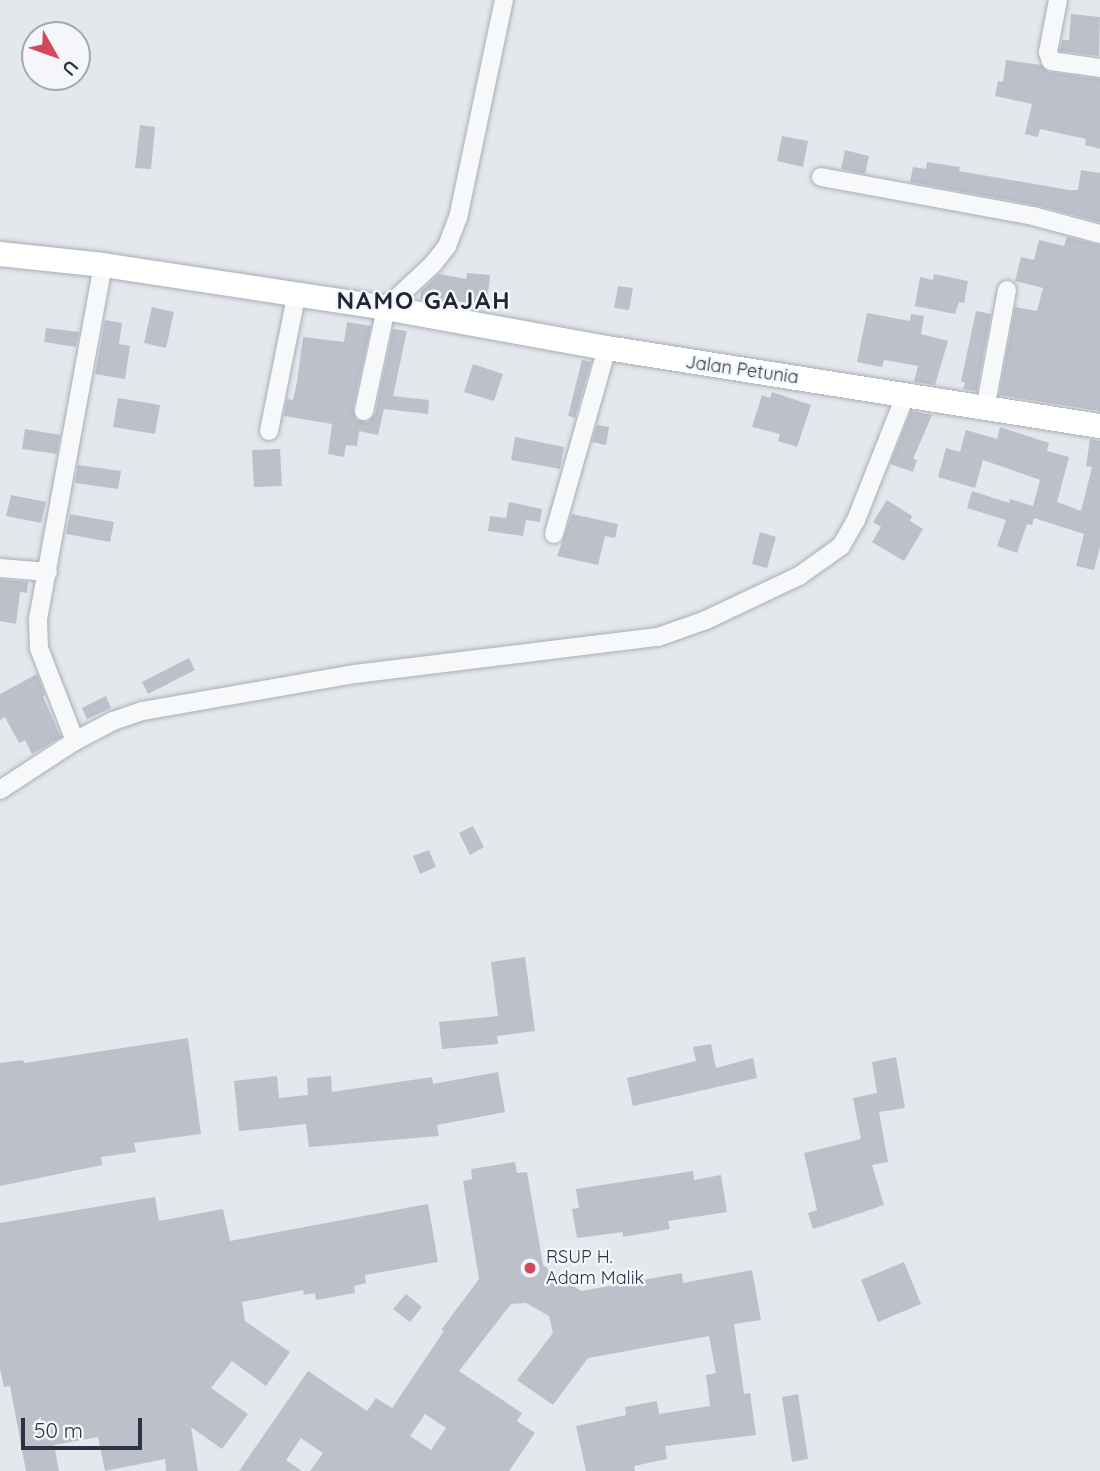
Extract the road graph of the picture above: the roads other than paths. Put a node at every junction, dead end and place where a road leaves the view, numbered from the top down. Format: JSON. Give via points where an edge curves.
{"nodes":[{"id":1,"x":504,"y":0,"type":"edge"},
{"id":2,"x":1058,"y":0,"type":"edge"},
{"id":3,"x":1100,"y":68,"type":"edge"},
{"id":4,"x":821,"y":177,"type":"dead end"},
{"id":5,"x":1100,"y":233,"type":"edge"},
{"id":6,"x":0,"y":254,"type":"edge"},
{"id":7,"x":103,"y":265,"type":"junction"},
{"id":8,"x":1007,"y":290,"type":"dead end"},
{"id":9,"x":296,"y":297,"type":"junction"},
{"id":10,"x":386,"y":308,"type":"junction"},
{"id":11,"x":607,"y":348,"type":"junction"},
{"id":12,"x":906,"y":394,"type":"junction"},
{"id":13,"x":985,"y":409,"type":"junction"},
{"id":14,"x":364,"y":411,"type":"dead end"},
{"id":15,"x":1100,"y":426,"type":"edge"},
{"id":16,"x":269,"y":431,"type":"dead end"},
{"id":17,"x":554,"y":534,"type":"dead end"},
{"id":18,"x":0,"y":568,"type":"edge"},
{"id":19,"x":48,"y":572,"type":"junction"},
{"id":20,"x":75,"y":741,"type":"junction"},
{"id":21,"x":0,"y":790,"type":"edge"}],
"edges":[{"from":1,"to":10,"type":"street","via":[[458,218],[447,246],[433,264]]},
{"from":2,"to":3,"type":"street","via":[[1048,52],[1051,61]]},
{"from":4,"to":5,"type":"street"},
{"from":6,"to":7,"type":"street","name":"Jalan Petunia"},
{"from":7,"to":9,"type":"street","name":"Jalan Petunia"},
{"from":7,"to":19,"type":"street"},
{"from":8,"to":13,"type":"street"},
{"from":9,"to":10,"type":"street","name":"Jalan Petunia"},
{"from":9,"to":16,"type":"street"},
{"from":10,"to":11,"type":"street","name":"Jalan Petunia"},
{"from":10,"to":14,"type":"street"},
{"from":11,"to":12,"type":"street","name":"Jalan Petunia"},
{"from":11,"to":17,"type":"street"},
{"from":12,"to":13,"type":"street","name":"Jalan Petunia"},
{"from":12,"to":20,"type":"street","via":[[856,520],[841,546],[799,576],[706,620],[658,637],[355,674],[142,711]]},
{"from":13,"to":15,"type":"street","name":"Jalan Petunia"},
{"from":18,"to":19,"type":"street"},
{"from":19,"to":20,"type":"street","via":[[38,619],[39,648]]},
{"from":20,"to":21,"type":"street"}]}
